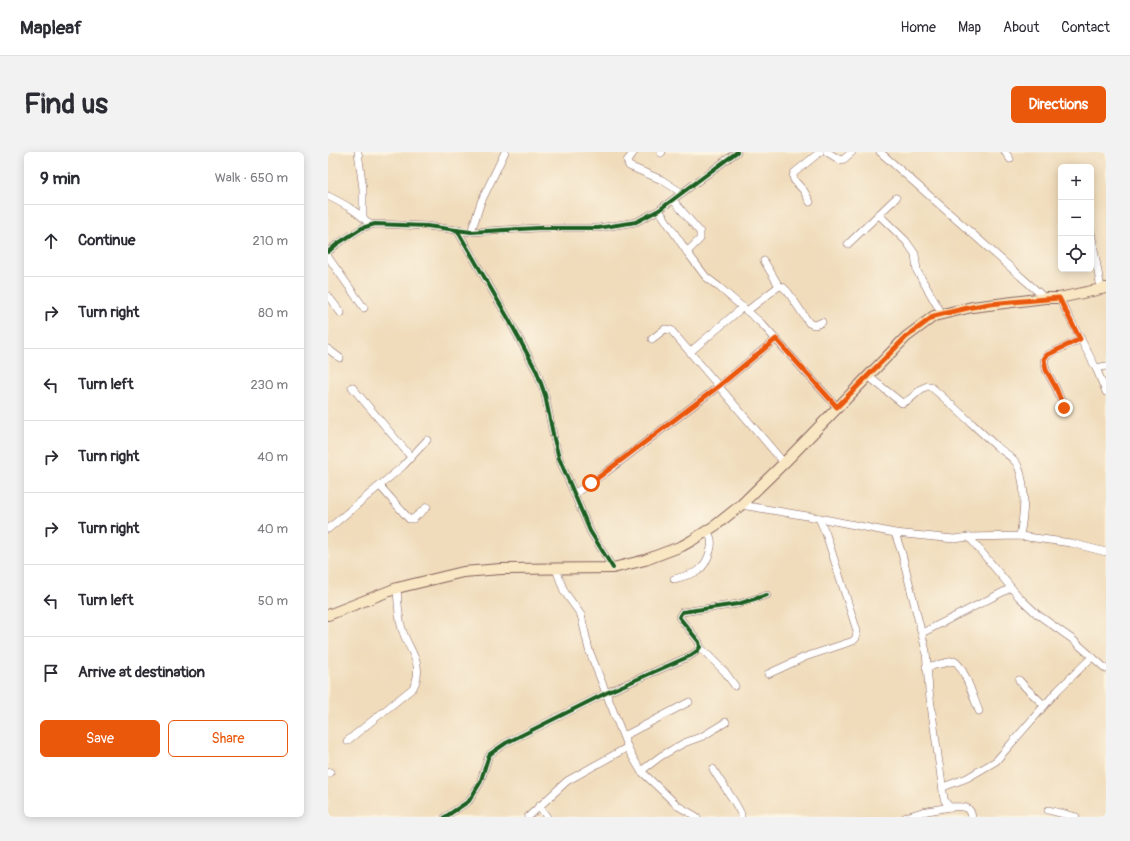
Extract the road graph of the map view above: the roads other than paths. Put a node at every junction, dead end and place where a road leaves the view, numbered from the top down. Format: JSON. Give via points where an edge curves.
{"nodes":[{"id":1,"x":358,"y":152,"type":"edge"},
{"id":2,"x":505,"y":152,"type":"edge"},
{"id":3,"x":634,"y":152,"type":"edge"},
{"id":4,"x":737,"y":152,"type":"edge"},
{"id":5,"x":820,"y":152,"type":"edge"},
{"id":6,"x":827,"y":152,"type":"edge"},
{"id":7,"x":852,"y":152,"type":"edge"},
{"id":8,"x":880,"y":152,"type":"edge"},
{"id":9,"x":1005,"y":152,"type":"edge"},
{"id":10,"x":1010,"y":159,"type":"dead end"},
{"id":11,"x":682,"y":193,"type":"junction"},
{"id":12,"x":328,"y":196,"type":"edge"},
{"id":13,"x":896,"y":198,"type":"dead end"},
{"id":14,"x":673,"y":200,"type":"junction"},
{"id":15,"x":810,"y":202,"type":"dead end"},
{"id":16,"x":659,"y":210,"type":"junction"},
{"id":17,"x":878,"y":214,"type":"junction"},
{"id":18,"x":363,"y":217,"type":"junction"},
{"id":19,"x":370,"y":225,"type":"junction"},
{"id":20,"x":457,"y":230,"type":"junction"},
{"id":21,"x":471,"y":232,"type":"junction"},
{"id":22,"x":1092,"y":236,"type":"edge"},
{"id":23,"x":848,"y":244,"type":"dead end"},
{"id":24,"x":328,"y":252,"type":"edge"},
{"id":25,"x":687,"y":252,"type":"junction"},
{"id":26,"x":328,"y":257,"type":"edge"},
{"id":27,"x":764,"y":261,"type":"dead end"},
{"id":28,"x":779,"y":286,"type":"junction"},
{"id":29,"x":1103,"y":289,"type":"edge"},
{"id":30,"x":328,"y":296,"type":"edge"},
{"id":31,"x":1045,"y":298,"type":"junction"},
{"id":32,"x":1059,"y":298,"type":"junction"},
{"id":33,"x":364,"y":308,"type":"dead end"},
{"id":34,"x":745,"y":309,"type":"junction"},
{"id":35,"x":341,"y":313,"type":"dead end"},
{"id":36,"x":942,"y":314,"type":"junction"},
{"id":37,"x":822,"y":322,"type":"dead end"},
{"id":38,"x":652,"y":339,"type":"dead end"},
{"id":39,"x":776,"y":339,"type":"junction"},
{"id":40,"x":1080,"y":339,"type":"junction"},
{"id":41,"x":328,"y":349,"type":"edge"},
{"id":42,"x":690,"y":352,"type":"junction"},
{"id":43,"x":340,"y":358,"type":"dead end"},
{"id":44,"x":1106,"y":366,"type":"edge"},
{"id":45,"x":1096,"y":368,"type":"junction"},
{"id":46,"x":868,"y":376,"type":"junction"},
{"id":47,"x":719,"y":386,"type":"junction"},
{"id":48,"x":352,"y":387,"type":"dead end"},
{"id":49,"x":1106,"y":392,"type":"edge"},
{"id":50,"x":837,"y":407,"type":"junction"},
{"id":51,"x":1064,"y":408,"type":"dead end"},
{"id":52,"x":427,"y":440,"type":"dead end"},
{"id":53,"x":411,"y":457,"type":"junction"},
{"id":54,"x":784,"y":463,"type":"junction"},
{"id":55,"x":380,"y":486,"type":"junction"},
{"id":56,"x":574,"y":494,"type":"junction"},
{"id":57,"x":741,"y":506,"type":"junction"},
{"id":58,"x":427,"y":507,"type":"dead end"},
{"id":59,"x":819,"y":518,"type":"junction"},
{"id":60,"x":328,"y":529,"type":"edge"},
{"id":61,"x":707,"y":531,"type":"junction"},
{"id":62,"x":895,"y":533,"type":"junction"},
{"id":63,"x":1020,"y":536,"type":"junction"},
{"id":64,"x":969,"y":537,"type":"junction"},
{"id":65,"x":1106,"y":552,"type":"edge"},
{"id":66,"x":612,"y":568,"type":"junction"},
{"id":67,"x":556,"y":569,"type":"junction"},
{"id":68,"x":674,"y":579,"type":"dead end"},
{"id":69,"x":397,"y":588,"type":"junction"},
{"id":70,"x":1011,"y":588,"type":"junction"},
{"id":71,"x":767,"y":595,"type":"dead end"},
{"id":72,"x":328,"y":616,"type":"edge"},
{"id":73,"x":922,"y":633,"type":"junction"},
{"id":74,"x":700,"y":647,"type":"junction"},
{"id":75,"x":1092,"y":658,"type":"junction"},
{"id":76,"x":926,"y":667,"type":"junction"},
{"id":77,"x":1106,"y":669,"type":"edge"},
{"id":78,"x":768,"y":674,"type":"dead end"},
{"id":79,"x":1019,"y":680,"type":"dead end"},
{"id":80,"x":735,"y":686,"type":"dead end"},
{"id":81,"x":606,"y":693,"type":"junction"},
{"id":82,"x":689,"y":702,"type":"dead end"},
{"id":83,"x":1044,"y":705,"type":"junction"},
{"id":84,"x":979,"y":711,"type":"dead end"},
{"id":85,"x":726,"y":722,"type":"dead end"},
{"id":86,"x":624,"y":736,"type":"junction"},
{"id":87,"x":347,"y":741,"type":"dead end"},
{"id":88,"x":628,"y":747,"type":"junction"},
{"id":89,"x":713,"y":769,"type":"dead end"},
{"id":90,"x":641,"y":771,"type":"junction"},
{"id":91,"x":943,"y":787,"type":"junction"},
{"id":92,"x":538,"y":806,"type":"junction"},
{"id":93,"x":950,"y":807,"type":"junction"},
{"id":94,"x":1048,"y":810,"type":"dead end"},
{"id":95,"x":685,"y":814,"type":"edge"},
{"id":96,"x":445,"y":817,"type":"edge"},
{"id":97,"x":528,"y":817,"type":"edge"},
{"id":98,"x":547,"y":817,"type":"edge"},
{"id":99,"x":697,"y":817,"type":"edge"},
{"id":100,"x":741,"y":817,"type":"edge"},
{"id":101,"x":906,"y":817,"type":"edge"},
{"id":102,"x":972,"y":817,"type":"edge"},
{"id":103,"x":1076,"y":817,"type":"edge"}],
"edges":[{"from":1,"to":18,"type":"street","via":[[363,189]]},
{"from":2,"to":21,"type":"street","via":[[481,202]]},
{"from":3,"to":11,"type":"street","via":[[627,161],[629,166],[662,180]]},
{"from":4,"to":11,"type":"street"},
{"from":5,"to":15,"type":"street","via":[[793,176]]},
{"from":6,"to":7,"type":"street","via":[[840,160]]},
{"from":8,"to":31,"type":"street"},
{"from":9,"to":10,"type":"street"},
{"from":11,"to":14,"type":"street"},
{"from":12,"to":18,"type":"street"},
{"from":13,"to":17,"type":"street"},
{"from":14,"to":16,"type":"street"},
{"from":14,"to":25,"type":"street","via":[[700,232],[700,239]]},
{"from":16,"to":21,"type":"street","via":[[636,222],[598,228]]},
{"from":16,"to":25,"type":"street"},
{"from":17,"to":23,"type":"street"},
{"from":17,"to":36,"type":"street","via":[[906,241],[915,254],[917,271]]},
{"from":18,"to":19,"type":"street"},
{"from":19,"to":20,"type":"street","via":[[427,226]]},
{"from":19,"to":24,"type":"street"},
{"from":20,"to":21,"type":"street"},
{"from":20,"to":56,"type":"street","via":[[537,372],[545,395],[559,458]]},
{"from":22,"to":29,"type":"street"},
{"from":25,"to":34,"type":"street","via":[[706,277]]},
{"from":26,"to":33,"type":"street"},
{"from":27,"to":28,"type":"street"},
{"from":28,"to":34,"type":"street"},
{"from":28,"to":37,"type":"street","via":[[788,292],[809,323],[816,325]]},
{"from":29,"to":32,"type":"main road"},
{"from":30,"to":35,"type":"street"},
{"from":31,"to":32,"type":"main road"},
{"from":31,"to":36,"type":"main road","via":[[972,307]]},
{"from":32,"to":40,"type":"street"},
{"from":34,"to":39,"type":"street"},
{"from":34,"to":42,"type":"street"},
{"from":36,"to":46,"type":"main road","via":[[934,316],[906,337]]},
{"from":38,"to":42,"type":"street","via":[[665,329],[669,329]]},
{"from":39,"to":47,"type":"street"},
{"from":39,"to":50,"type":"street"},
{"from":40,"to":45,"type":"street"},
{"from":40,"to":51,"type":"street","via":[[1047,355],[1044,359],[1046,370]]},
{"from":41,"to":43,"type":"street"},
{"from":42,"to":47,"type":"street"},
{"from":44,"to":45,"type":"street"},
{"from":45,"to":49,"type":"street"},
{"from":46,"to":50,"type":"main road"},
{"from":46,"to":63,"type":"street","via":[[902,403],[909,401],[924,387],[930,386],[1014,460],[1018,467],[1024,498]]},
{"from":47,"to":54,"type":"street"},
{"from":47,"to":56,"type":"street"},
{"from":48,"to":53,"type":"street"},
{"from":50,"to":54,"type":"main road"},
{"from":52,"to":53,"type":"street"},
{"from":53,"to":55,"type":"street"},
{"from":54,"to":57,"type":"main road"},
{"from":55,"to":58,"type":"street","via":[[409,519],[413,519]]},
{"from":55,"to":60,"type":"street"},
{"from":56,"to":66,"type":"street","via":[[590,530]]},
{"from":57,"to":59,"type":"street"},
{"from":57,"to":61,"type":"main road"},
{"from":59,"to":62,"type":"street"},
{"from":59,"to":78,"type":"street","via":[[852,616],[856,638]]},
{"from":61,"to":66,"type":"main road","via":[[682,546],[645,560]]},
{"from":61,"to":68,"type":"street","via":[[711,546],[705,563],[699,570]]},
{"from":62,"to":64,"type":"street","via":[[954,539]]},
{"from":62,"to":73,"type":"street"},
{"from":63,"to":64,"type":"street"},
{"from":63,"to":65,"type":"street","via":[[1071,543]]},
{"from":64,"to":70,"type":"street"},
{"from":66,"to":67,"type":"main road"},
{"from":67,"to":69,"type":"main road","via":[[463,572]]},
{"from":67,"to":81,"type":"street","via":[[564,591],[580,615],[589,650]]},
{"from":69,"to":72,"type":"main road"},
{"from":69,"to":87,"type":"street","via":[[402,628],[417,664],[416,682],[413,688]]},
{"from":70,"to":73,"type":"street"},
{"from":70,"to":75,"type":"street","via":[[1037,614],[1072,639]]},
{"from":71,"to":74,"type":"street","via":[[738,604],[682,612],[679,617],[699,642]]},
{"from":73,"to":76,"type":"street"},
{"from":74,"to":80,"type":"street"},
{"from":74,"to":81,"type":"street","via":[[690,656]]},
{"from":75,"to":77,"type":"street"},
{"from":75,"to":83,"type":"street"},
{"from":76,"to":84,"type":"street","via":[[957,662]]},
{"from":76,"to":91,"type":"street"},
{"from":79,"to":83,"type":"street"},
{"from":81,"to":86,"type":"street"},
{"from":81,"to":96,"type":"street","via":[[506,743],[490,754],[475,793],[469,801]]},
{"from":82,"to":86,"type":"street"},
{"from":83,"to":91,"type":"street","via":[[996,761],[967,778]]},
{"from":85,"to":90,"type":"street","via":[[661,756]]},
{"from":86,"to":88,"type":"street"},
{"from":88,"to":90,"type":"street"},
{"from":88,"to":92,"type":"street","via":[[567,781]]},
{"from":89,"to":100,"type":"street","via":[[721,784],[736,801]]},
{"from":90,"to":95,"type":"street"},
{"from":91,"to":93,"type":"street","via":[[944,799]]},
{"from":92,"to":97,"type":"street"},
{"from":92,"to":98,"type":"street"},
{"from":93,"to":101,"type":"street"},
{"from":93,"to":102,"type":"street","via":[[969,808]]},
{"from":94,"to":103,"type":"street"},
{"from":95,"to":99,"type":"street"}]}
